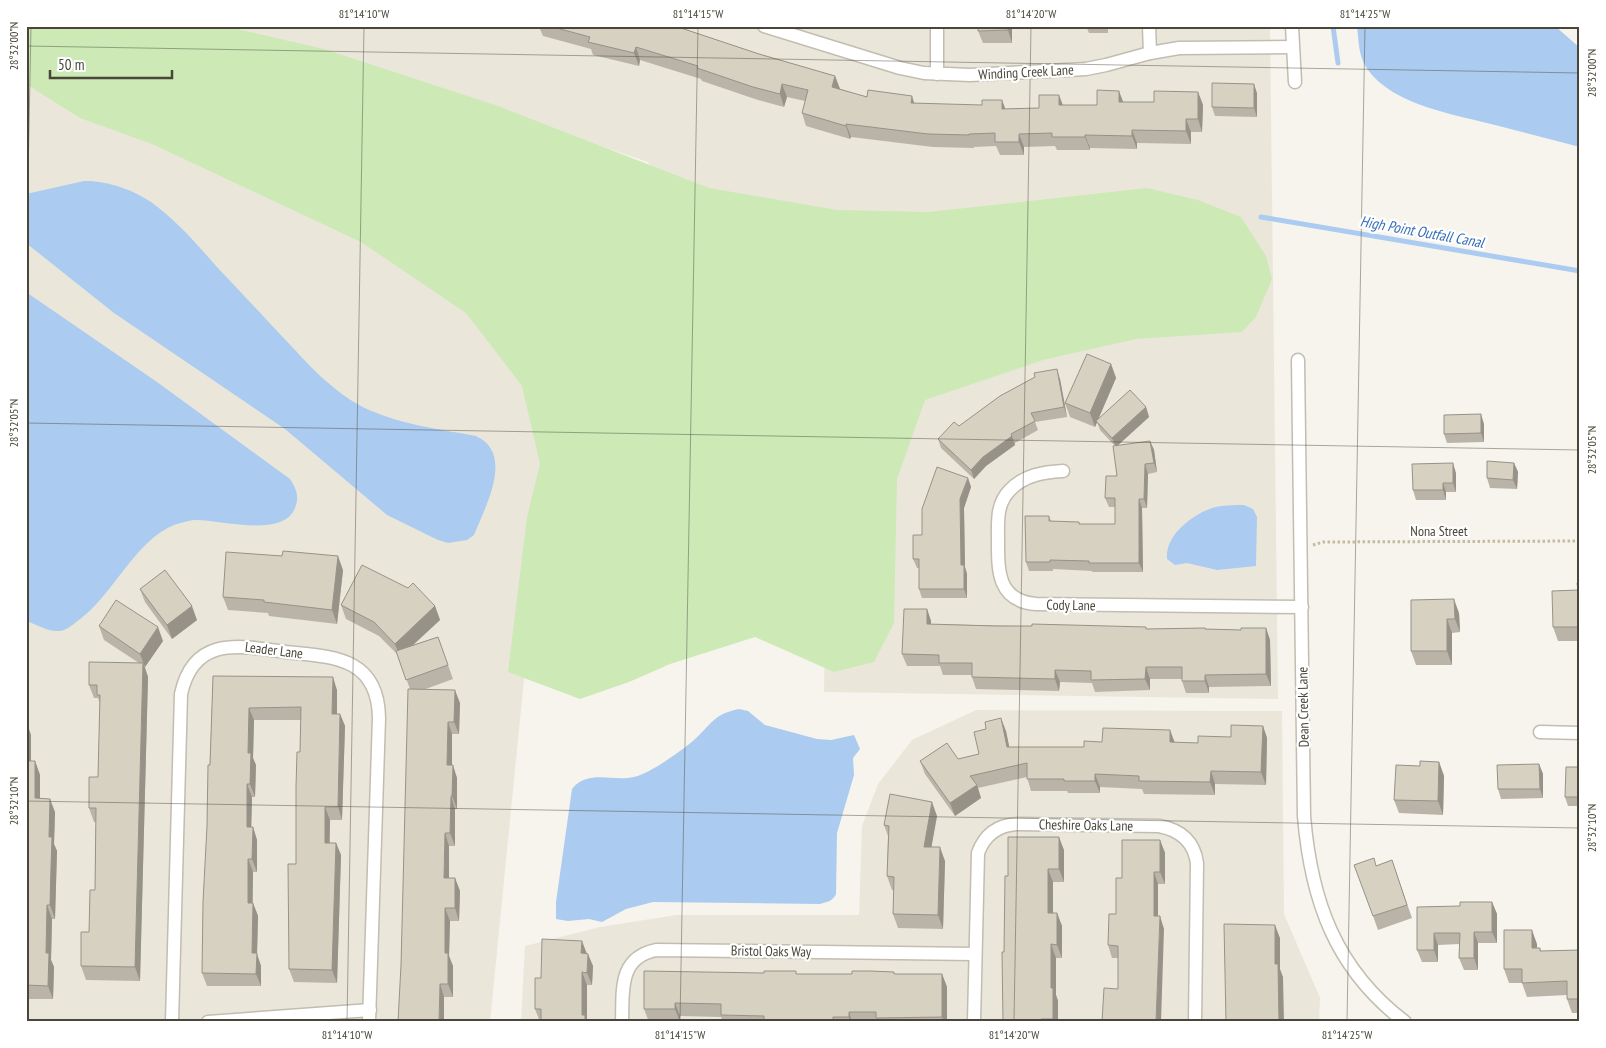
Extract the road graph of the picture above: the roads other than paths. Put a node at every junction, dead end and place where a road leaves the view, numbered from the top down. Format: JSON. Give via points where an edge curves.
{"nodes":[{"id":1,"x":764,"y":26,"type":"edge"},
{"id":2,"x":937,"y":26,"type":"edge"},
{"id":3,"x":1149,"y":26,"type":"edge"},
{"id":4,"x":1292,"y":26,"type":"edge"},
{"id":5,"x":1292,"y":47,"type":"junction"},
{"id":6,"x":1150,"y":53,"type":"junction"},
{"id":7,"x":937,"y":74,"type":"junction"},
{"id":8,"x":1295,"y":82,"type":"dead end"},
{"id":9,"x":1298,"y":360,"type":"dead end"},
{"id":10,"x":1063,"y":470,"type":"dead end"},
{"id":11,"x":1302,"y":607,"type":"junction"},
{"id":12,"x":1540,"y":732,"type":"dead end"},
{"id":13,"x":1580,"y":733,"type":"edge"},
{"id":14,"x":975,"y":954,"type":"junction"},
{"id":15,"x":370,"y":1016,"type":"edge"},
{"id":16,"x":172,"y":1022,"type":"edge"},
{"id":17,"x":208,"y":1022,"type":"edge"},
{"id":18,"x":622,"y":1022,"type":"edge"},
{"id":19,"x":974,"y":1022,"type":"edge"},
{"id":20,"x":1195,"y":1022,"type":"edge"},
{"id":21,"x":1405,"y":1022,"type":"edge"}],
"edges":[{"from":1,"to":7,"type":"street","name":"Winding Creek Lane","via":[[888,65]]},
{"from":2,"to":7,"type":"street"},
{"from":3,"to":6,"type":"street"},
{"from":4,"to":5,"type":"street"},
{"from":5,"to":6,"type":"street","name":"Winding Creek Lane","via":[[1192,47]]},
{"from":5,"to":8,"type":"street"},
{"from":6,"to":7,"type":"street","name":"Winding Creek Lane","via":[[1086,68]]},
{"from":9,"to":11,"type":"street","name":"Dean Creek Lane"},
{"from":10,"to":11,"type":"street","name":"Cody Lane","via":[[1043,472],[1024,479],[1009,491],[1000,506],[999,574],[1008,591],[1020,601],[1036,604]]},
{"from":11,"to":21,"type":"street","name":"Dean Creek Lane","via":[[1304,816],[1314,883],[1326,922],[1352,968],[1374,994]]},
{"from":12,"to":13,"type":"street"},
{"from":14,"to":18,"type":"street","name":"Bristol Oaks Way","via":[[656,950],[639,957],[627,972],[623,985]]},
{"from":14,"to":19,"type":"street","name":"Cheshire Oaks Lane"},
{"from":14,"to":20,"type":"street","name":"Cheshire Oaks Lane","via":[[978,853],[984,839],[995,829],[1018,824],[1167,828],[1182,834],[1192,844],[1196,856]]},
{"from":15,"to":16,"type":"street","name":"Leader Lane","via":[[379,718],[373,687],[358,669],[340,659],[233,646],[212,651],[198,660],[187,674],[180,694]]},
{"from":15,"to":17,"type":"street"}]}
